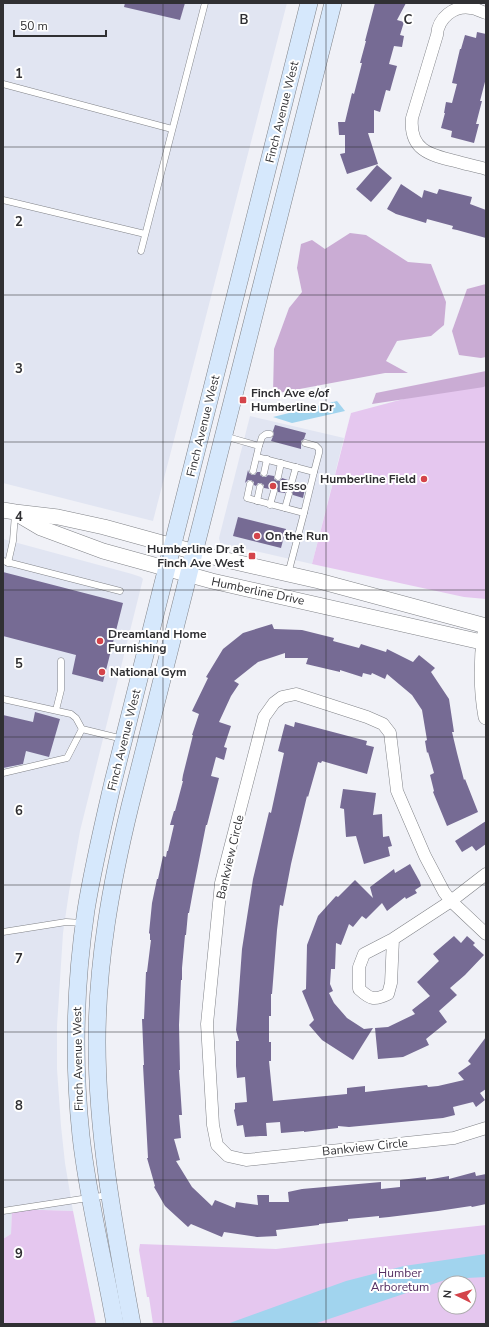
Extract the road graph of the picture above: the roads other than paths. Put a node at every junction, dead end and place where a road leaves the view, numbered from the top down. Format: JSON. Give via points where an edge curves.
{"nodes":[{"id":1,"x":205,"y":3,"type":"edge"},
{"id":2,"x":309,"y":3,"type":"edge"},
{"id":3,"x":333,"y":3,"type":"edge"},
{"id":4,"x":486,"y":13,"type":"edge"},
{"id":5,"x":3,"y":84,"type":"edge"},
{"id":6,"x":172,"y":129,"type":"junction"},
{"id":7,"x":486,"y":169,"type":"edge"},
{"id":8,"x":3,"y":200,"type":"edge"},
{"id":9,"x":145,"y":234,"type":"junction"},
{"id":10,"x":141,"y":252,"type":"dead end"},
{"id":11,"x":270,"y":434,"type":"dead end"},
{"id":12,"x":223,"y":436,"type":"junction"},
{"id":13,"x":305,"y":443,"type":"dead end"},
{"id":14,"x":259,"y":446,"type":"junction"},
{"id":15,"x":256,"y":457,"type":"junction"},
{"id":16,"x":267,"y":459,"type":"junction"},
{"id":17,"x":281,"y":463,"type":"junction"},
{"id":18,"x":296,"y":467,"type":"junction"},
{"id":19,"x":253,"y":471,"type":"dead end"},
{"id":20,"x":314,"y":472,"type":"junction"},
{"id":21,"x":264,"y":473,"type":"dead end"},
{"id":22,"x":278,"y":477,"type":"dead end"},
{"id":23,"x":292,"y":481,"type":"dead end"},
{"id":24,"x":250,"y":484,"type":"dead end"},
{"id":25,"x":260,"y":487,"type":"dead end"},
{"id":26,"x":274,"y":491,"type":"dead end"},
{"id":27,"x":289,"y":494,"type":"dead end"},
{"id":28,"x":257,"y":501,"type":"junction"},
{"id":29,"x":270,"y":504,"type":"junction"},
{"id":30,"x":285,"y":508,"type":"junction"},
{"id":31,"x":9,"y":511,"type":"edge"},
{"id":32,"x":304,"y":513,"type":"junction"},
{"id":33,"x":173,"y":546,"type":"junction"},
{"id":34,"x":194,"y":552,"type":"junction"},
{"id":35,"x":6,"y":562,"type":"edge"},
{"id":36,"x":167,"y":568,"type":"junction"},
{"id":37,"x":188,"y":574,"type":"junction"},
{"id":38,"x":288,"y":574,"type":"junction"},
{"id":39,"x":120,"y":591,"type":"dead end"},
{"id":40,"x":486,"y":635,"type":"edge"},
{"id":41,"x":61,"y":661,"type":"dead end"},
{"id":42,"x":3,"y":698,"type":"edge"},
{"id":43,"x":56,"y":710,"type":"junction"},
{"id":44,"x":486,"y":717,"type":"edge"},
{"id":45,"x":82,"y":729,"type":"junction"},
{"id":46,"x":124,"y":739,"type":"junction"},
{"id":47,"x":3,"y":773,"type":"edge"},
{"id":48,"x":486,"y":874,"type":"edge"},
{"id":49,"x":452,"y":901,"type":"junction"},
{"id":50,"x":84,"y":924,"type":"junction"},
{"id":51,"x":3,"y":932,"type":"edge"},
{"id":52,"x":486,"y":934,"type":"edge"},
{"id":53,"x":393,"y":939,"type":"junction"},
{"id":54,"x":486,"y":1128,"type":"edge"},
{"id":55,"x":110,"y":1194,"type":"junction"},
{"id":56,"x":90,"y":1197,"type":"junction"},
{"id":57,"x":3,"y":1211,"type":"edge"},
{"id":58,"x":123,"y":1321,"type":"edge"}],
"edges":[{"from":1,"to":6,"type":"lane"},
{"from":2,"to":33,"type":"main road","name":"Finch Avenue West"},
{"from":3,"to":12,"type":"main road","name":"Finch Avenue West"},
{"from":4,"to":7,"type":"street","via":[[470,8],[453,10],[437,27],[437,35],[411,126],[413,136],[424,151],[433,156]]},
{"from":5,"to":6,"type":"lane"},
{"from":6,"to":9,"type":"lane"},
{"from":8,"to":9,"type":"lane"},
{"from":9,"to":10,"type":"lane"},
{"from":11,"to":14,"type":"lane","via":[[262,437]]},
{"from":12,"to":14,"type":"lane"},
{"from":12,"to":34,"type":"main road","name":"Finch Avenue West"},
{"from":13,"to":20,"type":"lane","via":[[319,449]]},
{"from":14,"to":15,"type":"lane"},
{"from":15,"to":16,"type":"lane"},
{"from":15,"to":19,"type":"lane"},
{"from":16,"to":17,"type":"lane"},
{"from":16,"to":21,"type":"lane"},
{"from":17,"to":18,"type":"lane"},
{"from":17,"to":22,"type":"lane"},
{"from":18,"to":20,"type":"lane"},
{"from":18,"to":23,"type":"lane"},
{"from":20,"to":32,"type":"lane"},
{"from":24,"to":28,"type":"lane","via":[[247,498]]},
{"from":25,"to":28,"type":"lane"},
{"from":26,"to":29,"type":"lane"},
{"from":27,"to":30,"type":"lane"},
{"from":28,"to":29,"type":"lane"},
{"from":29,"to":30,"type":"lane"},
{"from":30,"to":32,"type":"lane"},
{"from":31,"to":33,"type":"street","name":"Humberline Drive","via":[[58,517]]},
{"from":31,"to":35,"type":"lane","via":[[13,541]]},
{"from":31,"to":36,"type":"street","name":"Humberline Drive","via":[[40,528],[103,551]]},
{"from":32,"to":38,"type":"lane"},
{"from":33,"to":34,"type":"street","name":"Humberline Drive"},
{"from":33,"to":36,"type":"main road","name":"Finch Avenue West"},
{"from":34,"to":37,"type":"main road","name":"Finch Avenue West"},
{"from":34,"to":38,"type":"street","name":"Humberline Drive"},
{"from":35,"to":39,"type":"lane"},
{"from":36,"to":37,"type":"street","name":"Humberline Drive"},
{"from":36,"to":46,"type":"main road","name":"Finch Avenue West"},
{"from":37,"to":40,"type":"street","name":"Humberline Drive","via":[[304,601]]},
{"from":37,"to":55,"type":"main road","name":"Finch Avenue West","via":[[119,853],[105,928],[99,994],[98,1065]]},
{"from":38,"to":40,"type":"street","name":"Humberline Drive","via":[[394,600]]},
{"from":40,"to":44,"type":"street","via":[[482,667]]},
{"from":41,"to":43,"type":"lane","via":[[61,690]]},
{"from":42,"to":43,"type":"lane"},
{"from":43,"to":45,"type":"lane","via":[[76,718]]},
{"from":45,"to":46,"type":"lane"},
{"from":45,"to":47,"type":"lane","via":[[67,758]]},
{"from":46,"to":50,"type":"main road","name":"Finch Avenue West","via":[[99,845]]},
{"from":48,"to":49,"type":"street"},
{"from":49,"to":52,"type":"street","name":"Bankview Circle"},
{"from":49,"to":53,"type":"street"},
{"from":49,"to":54,"type":"street","name":"Bankview Circle","via":[[444,892],[425,856],[397,791],[390,733],[383,724],[367,716],[296,694],[282,697],[274,703],[264,717],[221,884],[207,1024],[214,1125],[218,1145],[228,1156],[246,1160],[454,1138]]},
{"from":50,"to":51,"type":"lane","via":[[66,922]]},
{"from":50,"to":56,"type":"main road","name":"Finch Avenue West","via":[[77,1000],[76,1071],[81,1136]]},
{"from":53,"to":53,"type":"street","via":[[364,954],[361,960],[359,989],[367,996],[378,999],[388,994]]},
{"from":55,"to":56,"type":"lane"},
{"from":55,"to":58,"type":"main road","name":"Finch Avenue West"},
{"from":56,"to":57,"type":"lane"},
{"from":56,"to":58,"type":"main road","name":"Finch Avenue West"}]}
